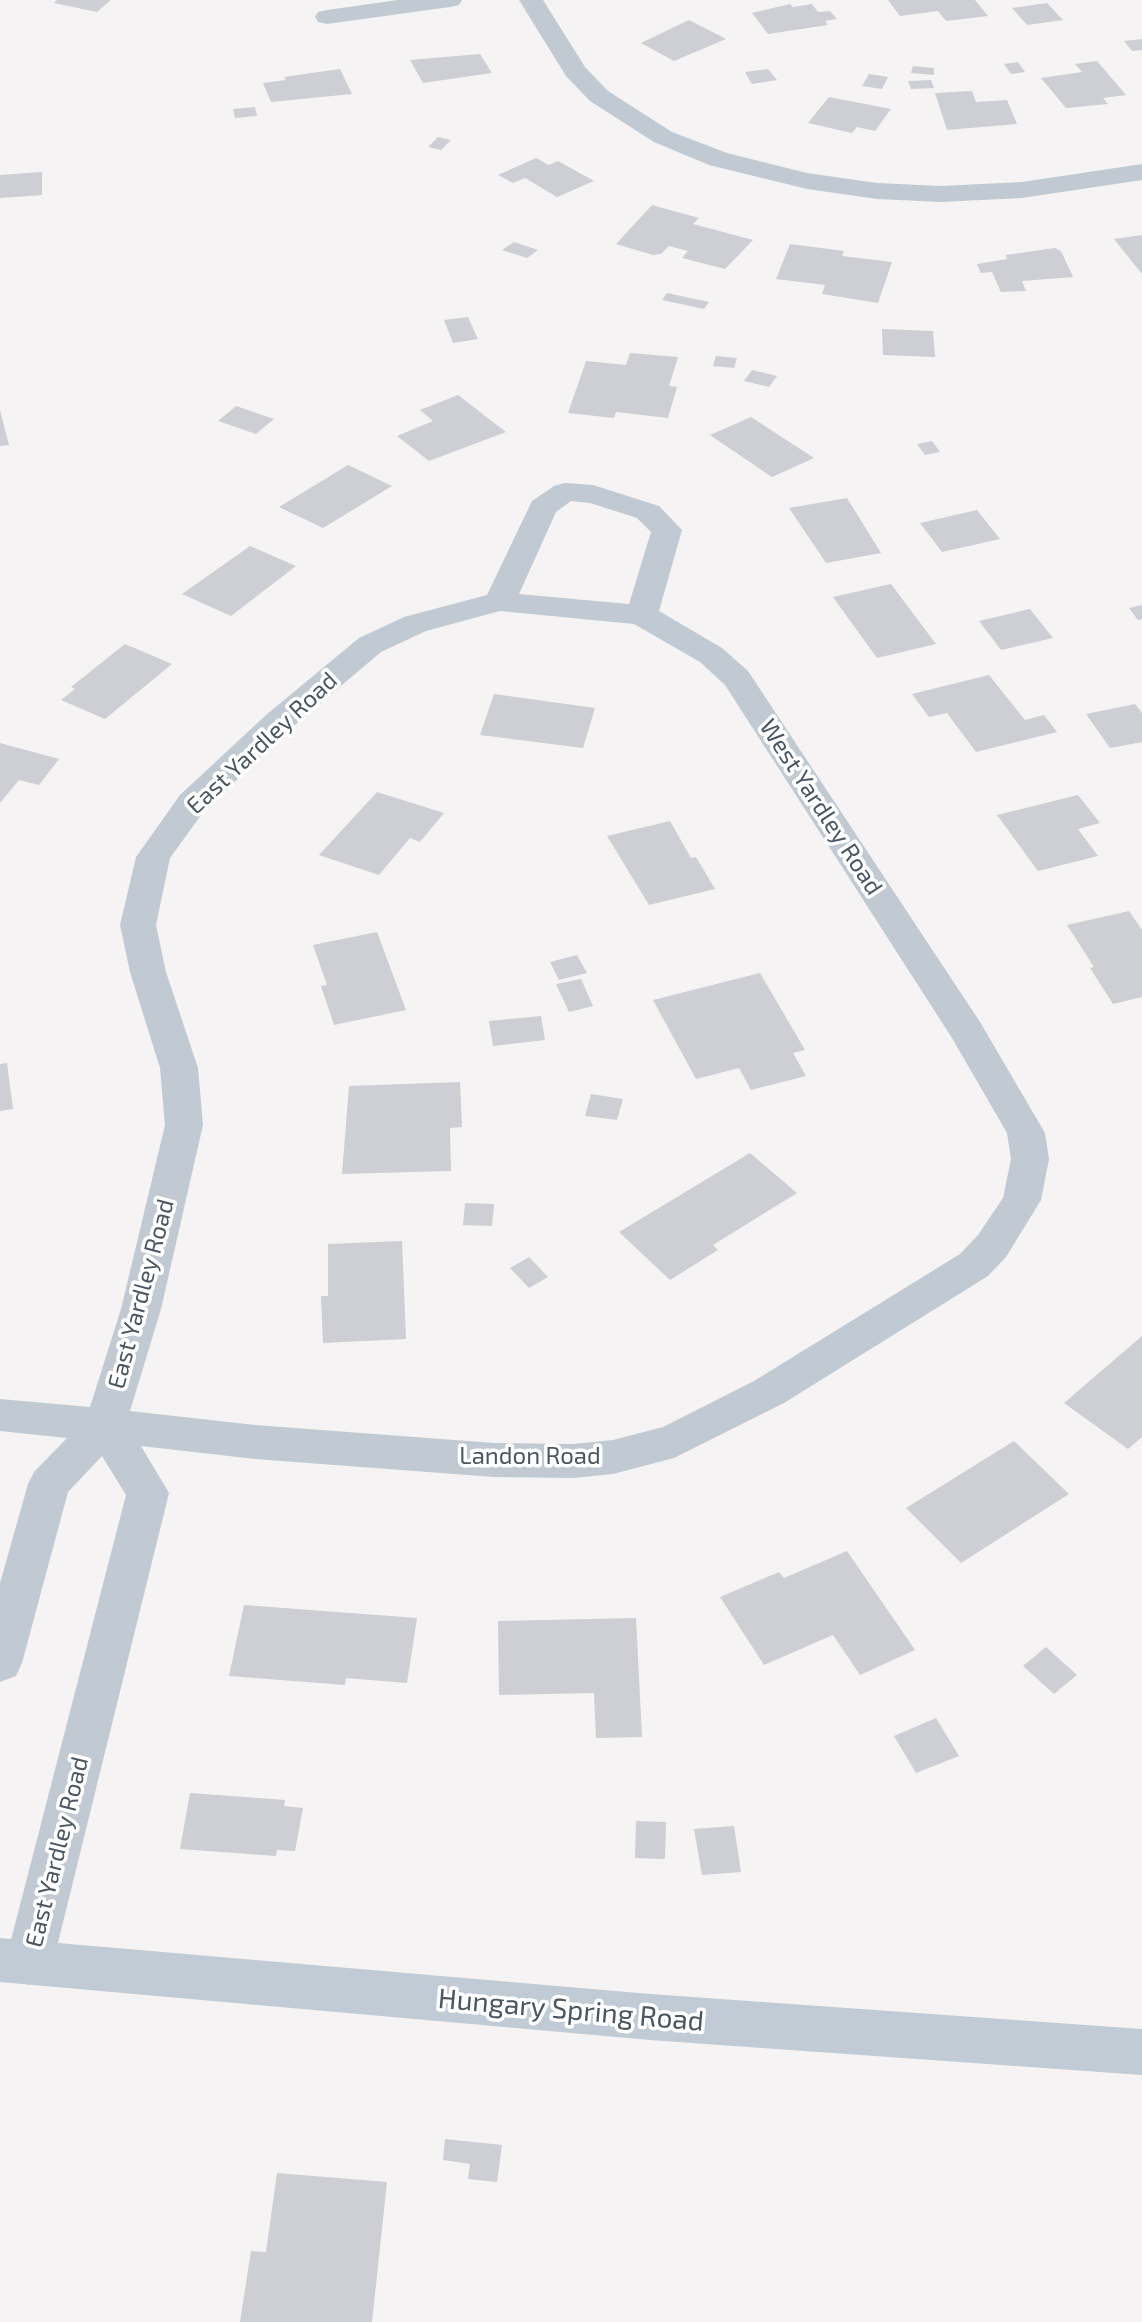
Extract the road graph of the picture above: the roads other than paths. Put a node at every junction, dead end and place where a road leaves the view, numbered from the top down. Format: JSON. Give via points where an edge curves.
{"nodes":[{"id":1,"x":450,"y":0,"type":"edge"},
{"id":2,"x":531,"y":0,"type":"edge"},
{"id":3,"x":327,"y":17,"type":"dead end"},
{"id":4,"x":1142,"y":172,"type":"edge"},
{"id":5,"x":499,"y":602,"type":"junction"},
{"id":6,"x":642,"y":615,"type":"junction"},
{"id":7,"x":1030,"y":1159,"type":"joint"},
{"id":8,"x":0,"y":1415,"type":"edge"},
{"id":9,"x":105,"y":1425,"type":"junction"},
{"id":10,"x":0,"y":1663,"type":"edge"},
{"id":11,"x":14,"y":1961,"type":"edge"},
{"id":12,"x":1142,"y":2052,"type":"edge"}],
"edges":[{"from":1,"to":3,"type":"street"},
{"from":2,"to":4,"type":"street","via":[[575,71],[599,96],[663,137],[718,159],[807,181],[941,194],[1021,190]]},
{"from":5,"to":6,"type":"street","name":"West Yardley Road"},
{"from":5,"to":6,"type":"street","via":[[543,507],[565,492],[593,494],[648,512],[667,530]]},
{"from":5,"to":9,"type":"street","name":"East Yardley Road","via":[[427,620],[370,645],[192,803],[153,857],[138,925],[179,1068],[184,1125],[141,1309]]},
{"from":6,"to":7,"type":"street","name":"West Yardley Road","via":[[711,655],[737,678],[967,1031],[1026,1133]]},
{"from":7,"to":9,"type":"street","name":"Landon Road","via":[[1022,1200],[974,1265],[769,1392],[674,1441],[613,1457],[494,1460]]},
{"from":8,"to":9,"type":"street","name":"Landon Road"},
{"from":9,"to":10,"type":"street","name":"East Yardley Road","via":[[49,1484]]},
{"from":9,"to":11,"type":"street","name":"East Yardley Road","via":[[148,1493]]},
{"from":11,"to":12,"type":"main road","name":"Hungary Spring Road","via":[[636,2016]]}]}
